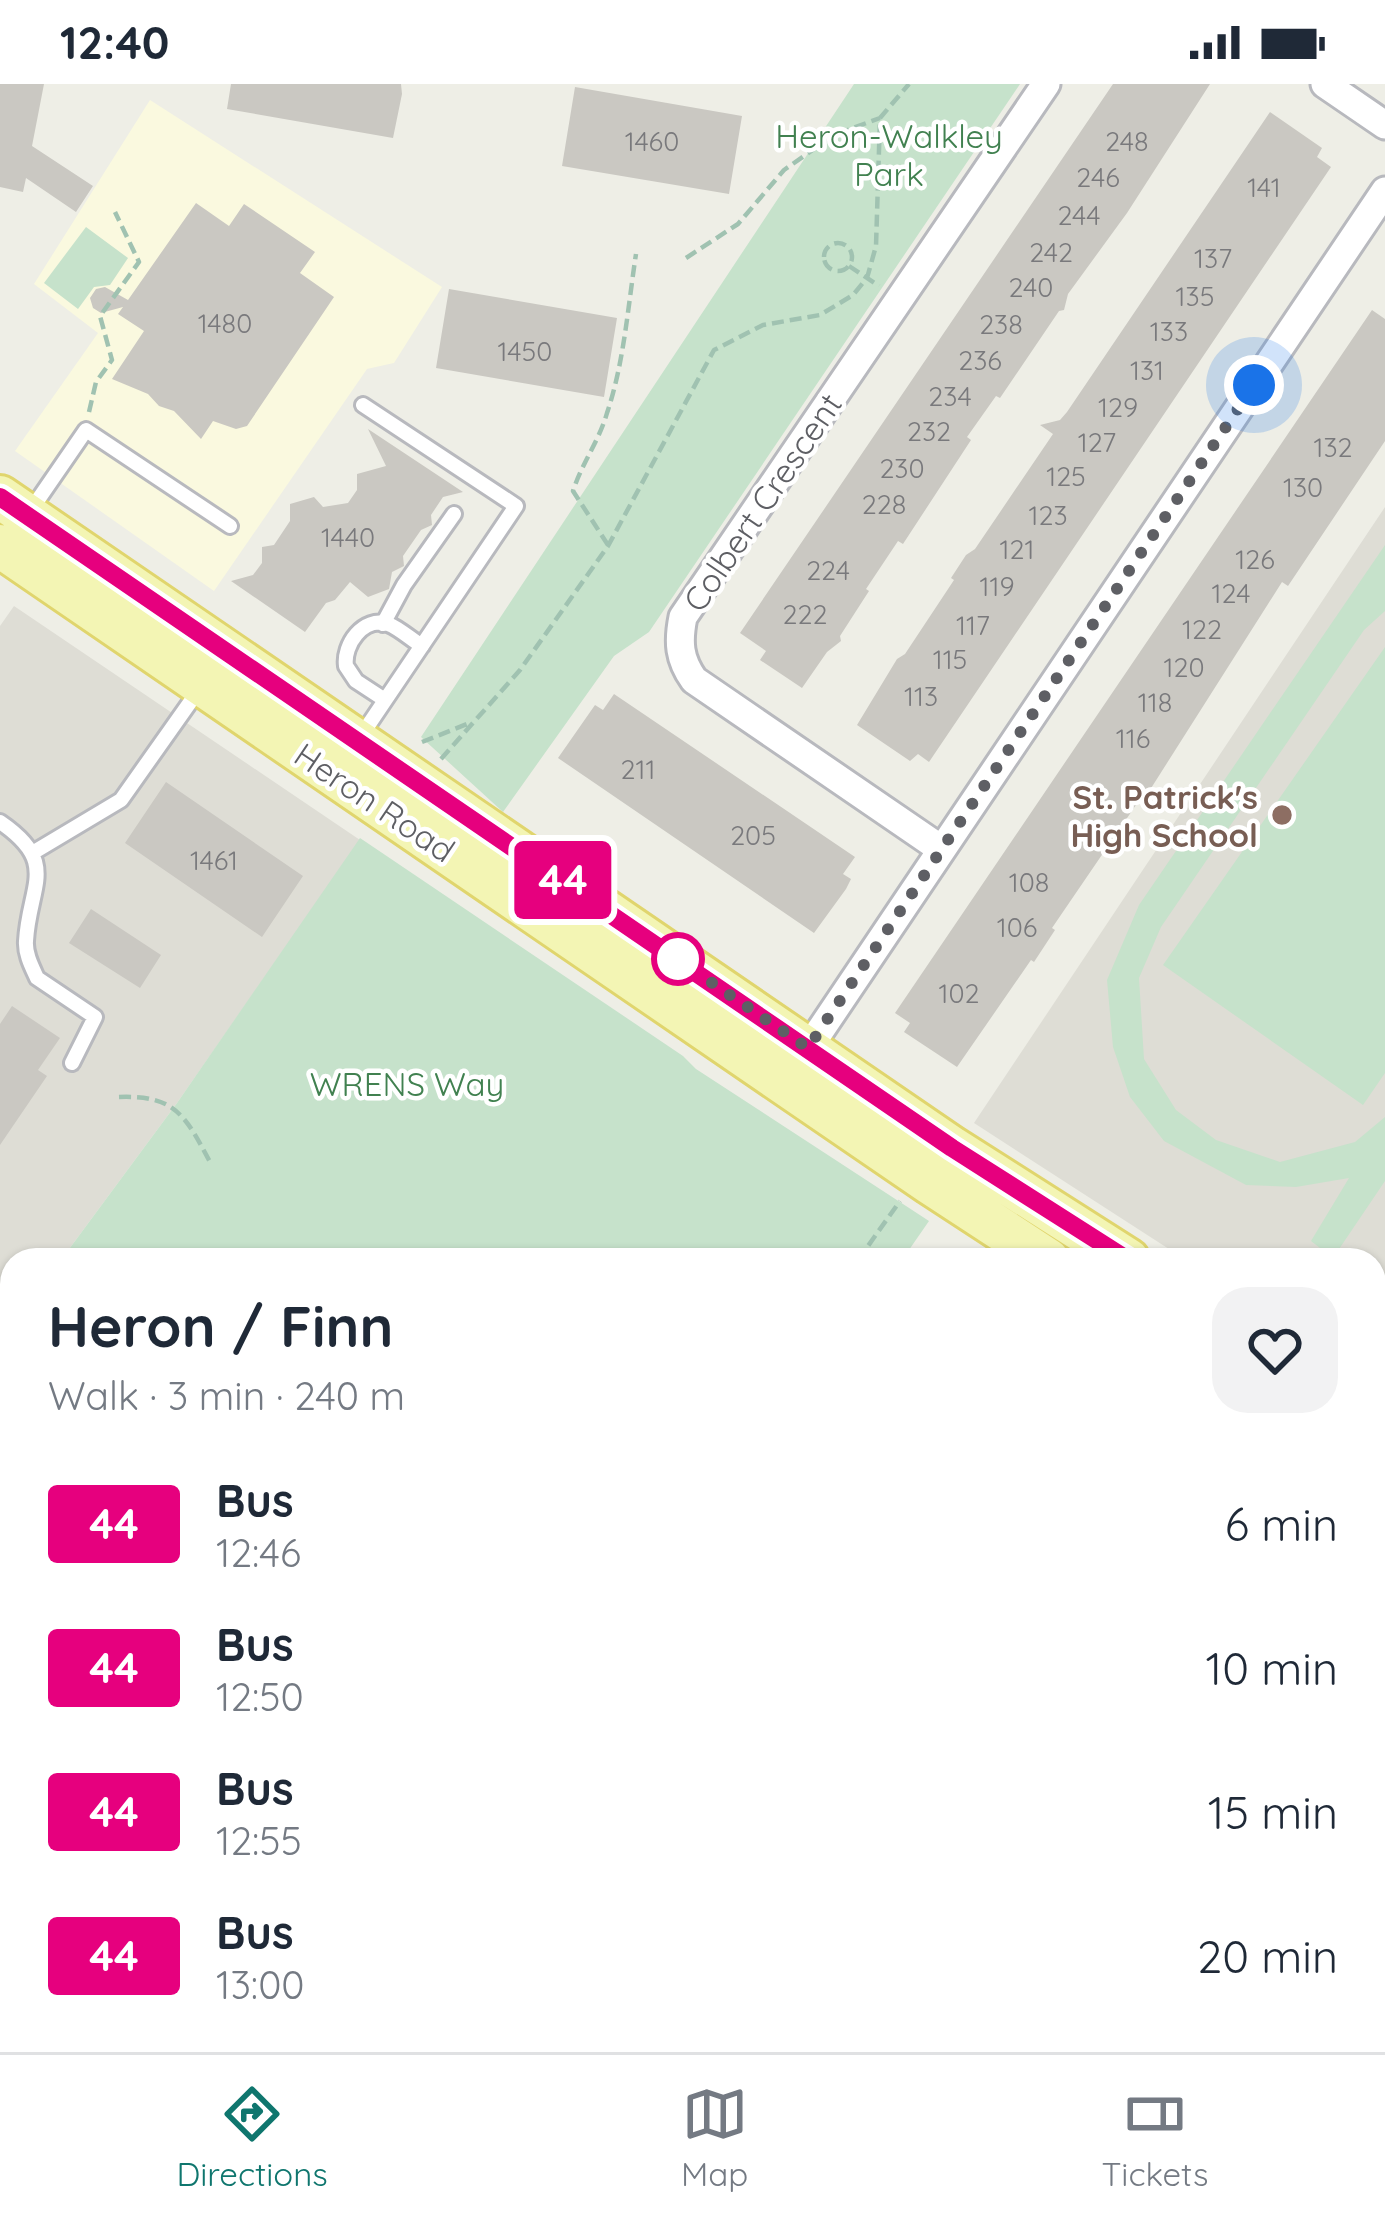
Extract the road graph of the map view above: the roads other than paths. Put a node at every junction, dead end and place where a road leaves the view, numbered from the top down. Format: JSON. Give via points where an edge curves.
{"nodes":[{"id":1,"x":1046,"y":84,"type":"edge"},
{"id":2,"x":1325,"y":84,"type":"edge"},
{"id":3,"x":1385,"y":125,"type":"edge"},
{"id":4,"x":1385,"y":191,"type":"edge"},
{"id":5,"x":363,"y":405,"type":"dead end"},
{"id":6,"x":454,"y":514,"type":"dead end"},
{"id":7,"x":9,"y":520,"type":"edge"},
{"id":8,"x":230,"y":526,"type":"dead end"},
{"id":9,"x":383,"y":624,"type":"junction"},
{"id":10,"x":422,"y":646,"type":"junction"},
{"id":11,"x":214,"y":669,"type":"junction"},
{"id":12,"x":385,"y":700,"type":"junction"},
{"id":13,"x":358,"y":741,"type":"junction"},
{"id":14,"x":0,"y":823,"type":"edge"},
{"id":15,"x":941,"y":848,"type":"junction"},
{"id":16,"x":34,"y":852,"type":"junction"},
{"id":17,"x":72,"y":1063,"type":"dead end"},
{"id":18,"x":797,"y":1065,"type":"junction"},
{"id":19,"x":1030,"y":1248,"type":"edge"},
{"id":20,"x":1109,"y":1248,"type":"edge"}],
"edges":[{"from":1,"to":15,"type":"street","name":"Colbert Crescent","via":[[682,617],[679,641],[694,680]]},
{"from":2,"to":3,"type":"street"},
{"from":4,"to":15,"type":"street"},
{"from":5,"to":10,"type":"lane","via":[[516,506]]},
{"from":6,"to":9,"type":"lane"},
{"from":7,"to":8,"type":"lane","via":[[86,430]]},
{"from":7,"to":11,"type":"main road","name":"Heron Road"},
{"from":9,"to":10,"type":"lane"},
{"from":9,"to":12,"type":"lane","via":[[358,632],[344,654],[356,681]]},
{"from":10,"to":12,"type":"lane"},
{"from":11,"to":13,"type":"main road","name":"Heron Road"},
{"from":11,"to":16,"type":"lane","via":[[121,800]]},
{"from":11,"to":18,"type":"main road","name":"Heron Road"},
{"from":12,"to":13,"type":"lane"},
{"from":13,"to":18,"type":"main road","name":"Heron Road"},
{"from":14,"to":16,"type":"lane"},
{"from":15,"to":18,"type":"street"},
{"from":16,"to":17,"type":"lane","via":[[28,958],[37,978],[95,1017]]},
{"from":18,"to":19,"type":"main road","name":"Heron Road","via":[[917,1175]]},
{"from":18,"to":20,"type":"main road","name":"Heron Road","via":[[952,1148]]}]}
